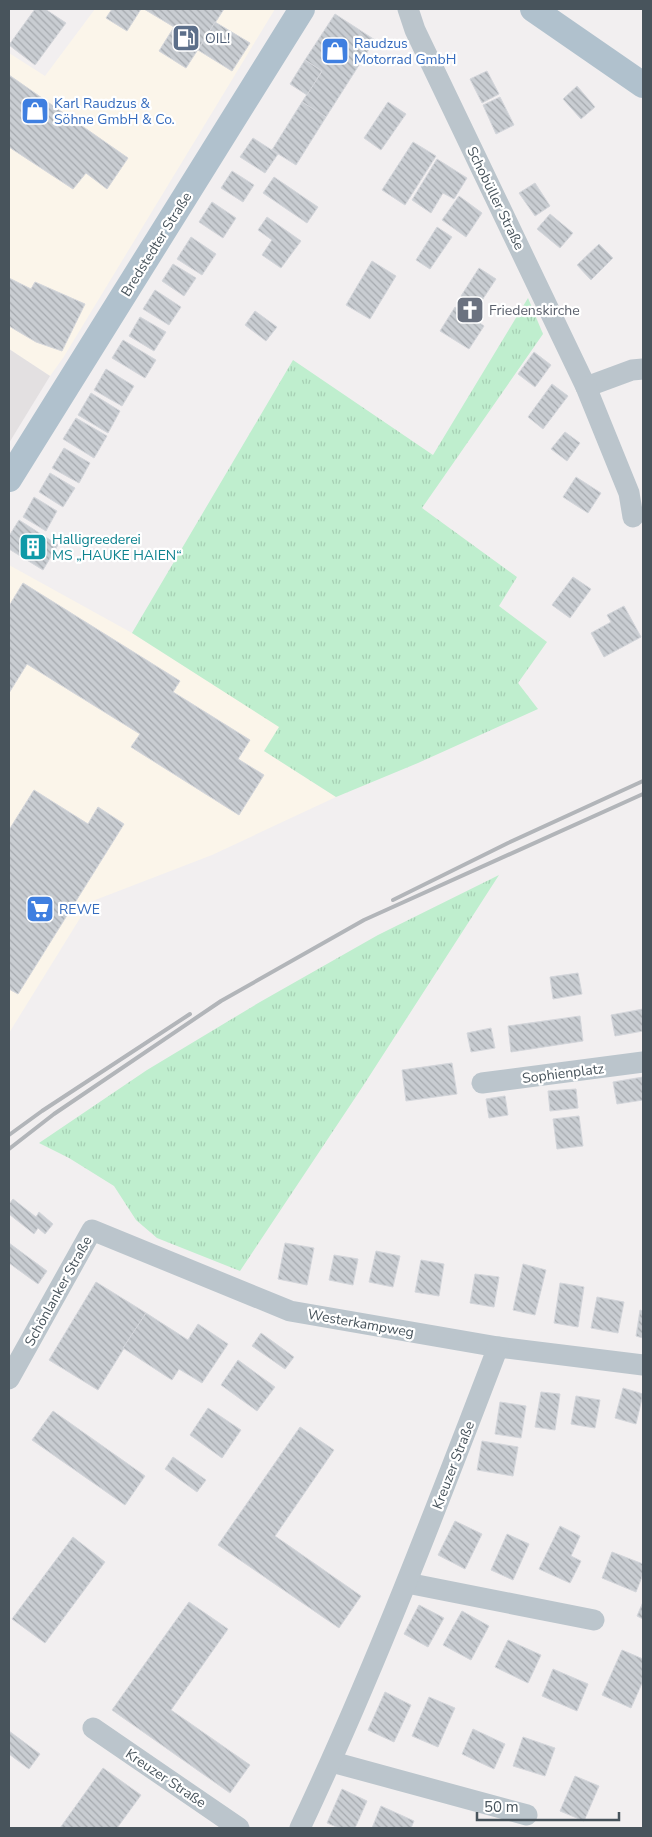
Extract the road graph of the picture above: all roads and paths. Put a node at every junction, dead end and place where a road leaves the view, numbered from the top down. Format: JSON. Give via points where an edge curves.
{"nodes":[{"id":1,"x":302,"y":9,"type":"edge"},
{"id":2,"x":408,"y":9,"type":"edge"},
{"id":3,"x":533,"y":9,"type":"edge"},
{"id":4,"x":643,"y":85,"type":"edge"},
{"id":5,"x":643,"y":370,"type":"edge"},
{"id":6,"x":586,"y":387,"type":"junction"},
{"id":7,"x":9,"y":479,"type":"edge"},
{"id":8,"x":633,"y":517,"type":"dead end"},
{"id":9,"x":643,"y":1062,"type":"edge"},
{"id":10,"x":482,"y":1083,"type":"dead end"},
{"id":11,"x":92,"y":1230,"type":"joint"},
{"id":12,"x":498,"y":1347,"type":"junction"},
{"id":13,"x":643,"y":1366,"type":"edge"},
{"id":14,"x":9,"y":1378,"type":"edge"},
{"id":15,"x":407,"y":1583,"type":"junction"},
{"id":16,"x":594,"y":1620,"type":"dead end"},
{"id":17,"x":93,"y":1728,"type":"dead end"},
{"id":18,"x":332,"y":1762,"type":"junction"},
{"id":19,"x":527,"y":1815,"type":"dead end"},
{"id":20,"x":239,"y":1828,"type":"edge"},
{"id":21,"x":300,"y":1828,"type":"edge"}],
"edges":[{"from":1,"to":7,"type":"main road","name":"Bredstedter Straße"},
{"from":2,"to":6,"type":"street","name":"Schobüller Straße"},
{"from":3,"to":4,"type":"main road"},
{"from":5,"to":6,"type":"street","via":[[632,370]]},
{"from":6,"to":8,"type":"street","name":"Schobüller Straße","via":[[630,493]]},
{"from":9,"to":10,"type":"street","name":"Sophienplatz"},
{"from":11,"to":12,"type":"street","name":"Westerkampweg","via":[[290,1311]]},
{"from":11,"to":14,"type":"street","name":"Schönlanker Straße"},
{"from":12,"to":13,"type":"street","name":"Westerkampweg"},
{"from":12,"to":15,"type":"street","name":"Kreuzer Straße"},
{"from":15,"to":16,"type":"street"},
{"from":15,"to":18,"type":"street","name":"Kreuzer Straße"},
{"from":17,"to":20,"type":"street","name":"Kreuzer Straße"},
{"from":18,"to":19,"type":"street"},
{"from":18,"to":21,"type":"street","name":"Kreuzer Straße"}]}
